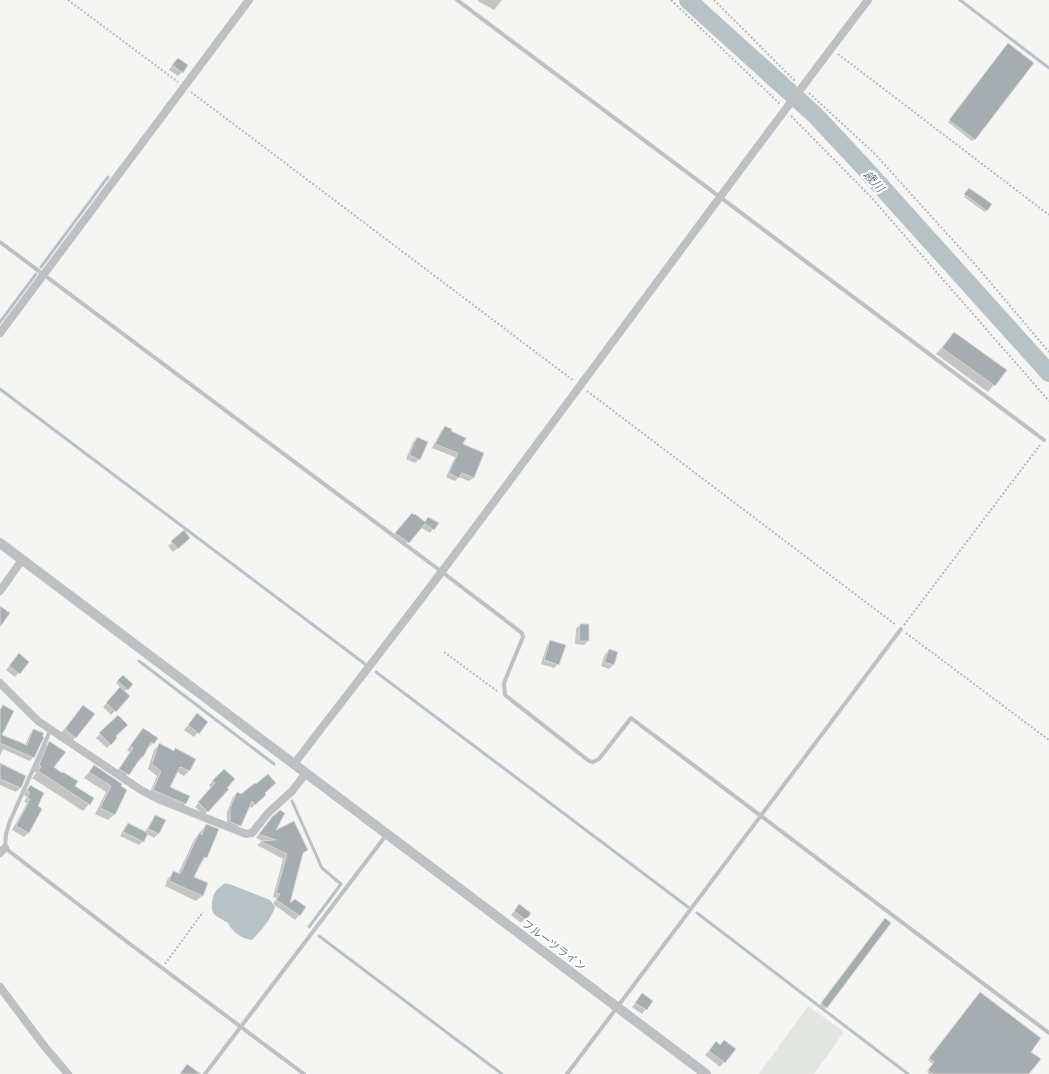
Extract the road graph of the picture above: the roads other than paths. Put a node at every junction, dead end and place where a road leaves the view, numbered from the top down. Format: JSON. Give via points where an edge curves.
{"nodes":[{"id":1,"x":249,"y":0,"type":"edge"},
{"id":2,"x":457,"y":0,"type":"edge"},
{"id":3,"x":868,"y":0,"type":"edge"},
{"id":4,"x":720,"y":198,"type":"junction"},
{"id":5,"x":0,"y":242,"type":"edge"},
{"id":6,"x":44,"y":274,"type":"junction"},
{"id":7,"x":0,"y":333,"type":"edge"},
{"id":8,"x":1044,"y":440,"type":"road end"},
{"id":9,"x":0,"y":544,"type":"edge"},
{"id":10,"x":22,"y":560,"type":"junction"},
{"id":11,"x":442,"y":572,"type":"junction"},
{"id":12,"x":0,"y":591,"type":"edge"},
{"id":13,"x":901,"y":629,"type":"road end"},
{"id":14,"x":0,"y":683,"type":"edge"},
{"id":15,"x":51,"y":729,"type":"junction"},
{"id":16,"x":294,"y":764,"type":"junction"},
{"id":17,"x":306,"y":773,"type":"junction"},
{"id":18,"x":760,"y":816,"type":"junction"},
{"id":19,"x":388,"y":834,"type":"junction"},
{"id":20,"x":2,"y":851,"type":"edge"},
{"id":21,"x":0,"y":987,"type":"edge"},
{"id":22,"x":617,"y":1008,"type":"junction"},
{"id":23,"x":240,"y":1027,"type":"junction"},
{"id":24,"x":1049,"y":1033,"type":"edge"},
{"id":25,"x":68,"y":1074,"type":"edge"},
{"id":26,"x":205,"y":1074,"type":"edge"},
{"id":27,"x":304,"y":1074,"type":"edge"},
{"id":28,"x":567,"y":1074,"type":"edge"},
{"id":29,"x":706,"y":1074,"type":"edge"}],
"edges":[{"from":1,"to":6,"type":"street"},
{"from":2,"to":4,"type":"lane"},
{"from":3,"to":4,"type":"street"},
{"from":4,"to":8,"type":"lane"},
{"from":4,"to":11,"type":"street"},
{"from":5,"to":6,"type":"lane"},
{"from":6,"to":7,"type":"street"},
{"from":6,"to":11,"type":"lane"},
{"from":9,"to":10,"type":"street","name":"フルーツライン"},
{"from":10,"to":12,"type":"street"},
{"from":10,"to":16,"type":"street","name":"フルーツライン"},
{"from":11,"to":16,"type":"street"},
{"from":11,"to":18,"type":"lane","via":[[522,633],[523,637],[504,683],[505,695],[589,761],[599,759],[631,718]]},
{"from":13,"to":18,"type":"lane"},
{"from":14,"to":15,"type":"street","via":[[38,721]]},
{"from":15,"to":17,"type":"street","via":[[141,790],[246,834],[252,833]]},
{"from":15,"to":20,"type":"lane","via":[[10,821]]},
{"from":16,"to":17,"type":"street","name":"フルーツライン"},
{"from":17,"to":19,"type":"street","name":"フルーツライン"},
{"from":18,"to":22,"type":"lane"},
{"from":18,"to":24,"type":"lane"},
{"from":19,"to":22,"type":"street","name":"フルーツライン"},
{"from":19,"to":23,"type":"lane"},
{"from":20,"to":23,"type":"lane"},
{"from":21,"to":25,"type":"street"},
{"from":22,"to":28,"type":"lane"},
{"from":22,"to":29,"type":"street","name":"フルーツライン"},
{"from":23,"to":26,"type":"lane"},
{"from":23,"to":27,"type":"lane"}]}
